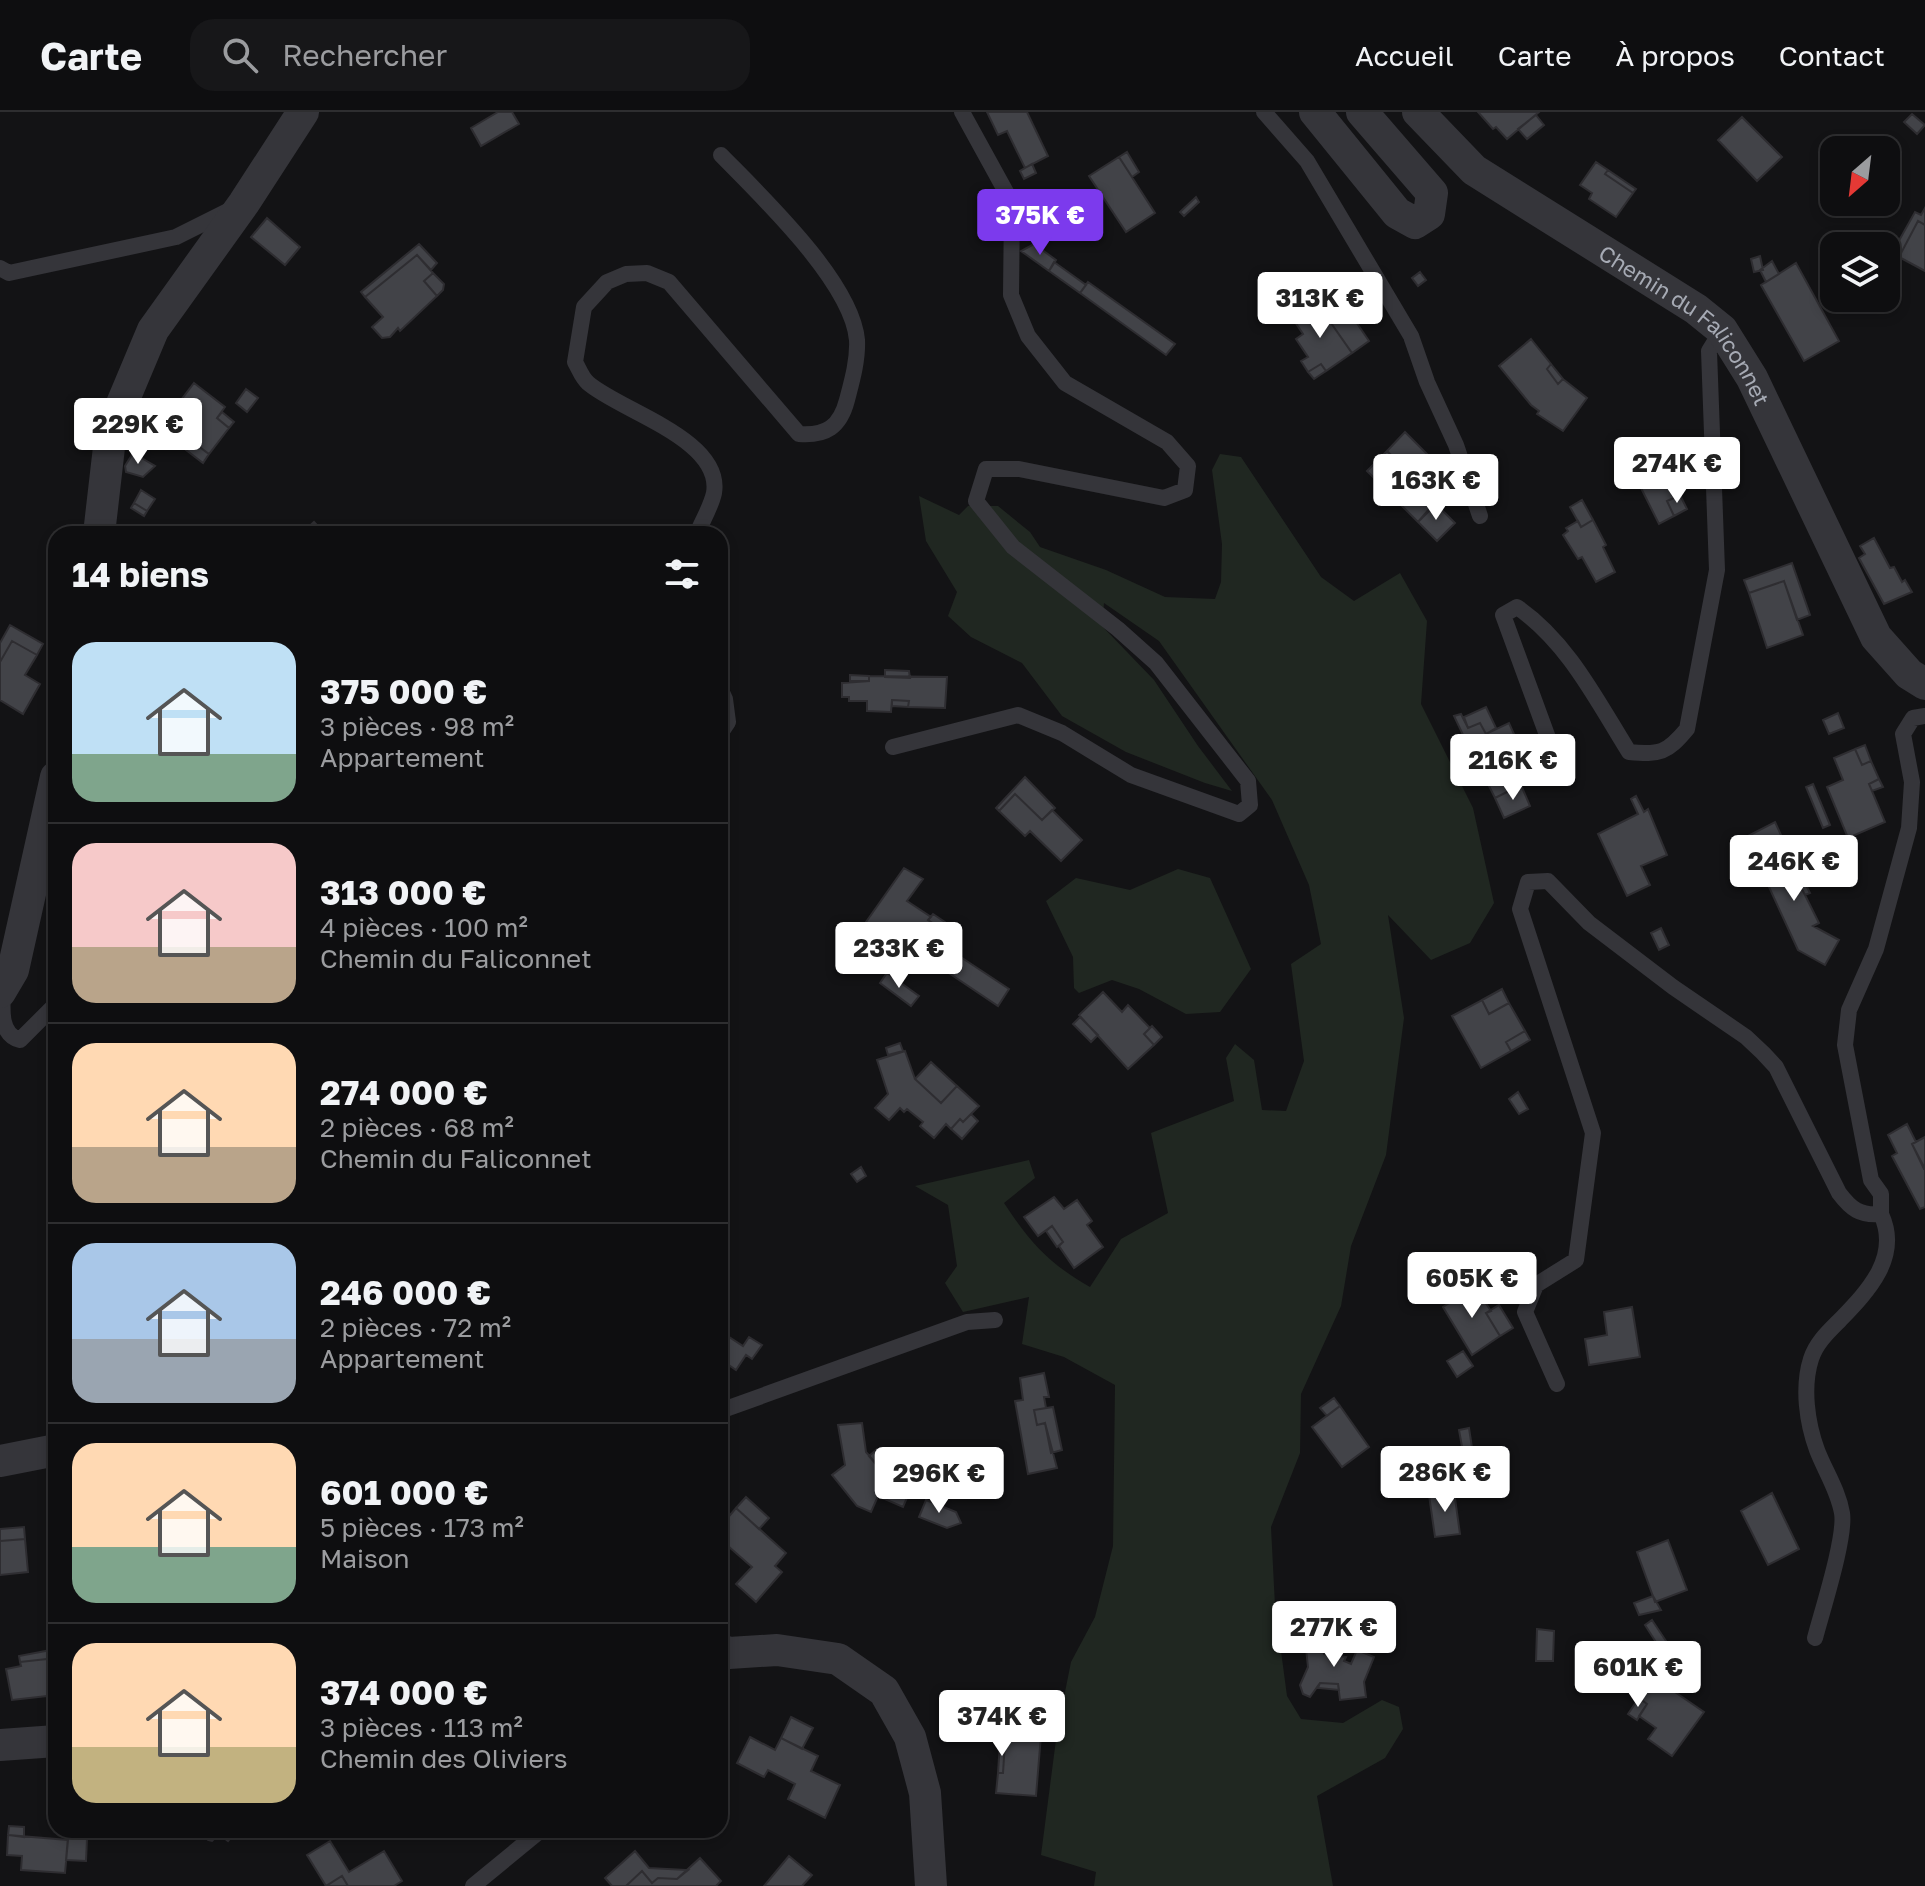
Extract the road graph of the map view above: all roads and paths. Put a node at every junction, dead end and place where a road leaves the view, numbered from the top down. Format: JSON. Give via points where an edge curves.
{"nodes":[{"id":1,"x":303,"y":112,"type":"edge"},
{"id":2,"x":962,"y":112,"type":"edge"},
{"id":3,"x":1264,"y":112,"type":"edge"},
{"id":4,"x":1315,"y":112,"type":"edge"},
{"id":5,"x":1362,"y":112,"type":"edge"},
{"id":6,"x":1418,"y":112,"type":"edge"},
{"id":7,"x":721,"y":155,"type":"dead end"},
{"id":8,"x":244,"y":203,"type":"junction"},
{"id":9,"x":0,"y":268,"type":"edge"},
{"id":10,"x":1722,"y":330,"type":"junction"},
{"id":11,"x":1480,"y":516,"type":"dead end"},
{"id":12,"x":100,"y":526,"type":"edge"},
{"id":13,"x":700,"y":526,"type":"edge"},
{"id":14,"x":1925,"y":684,"type":"edge"},
{"id":15,"x":1925,"y":716,"type":"edge"},
{"id":16,"x":893,"y":747,"type":"dead end"},
{"id":17,"x":1558,"y":765,"type":"dead end"},
{"id":18,"x":48,"y":807,"type":"edge"},
{"id":19,"x":1,"y":992,"type":"edge"},
{"id":20,"x":48,"y":1012,"type":"edge"},
{"id":21,"x":1881,"y":1214,"type":"junction"},
{"id":22,"x":995,"y":1320,"type":"dead end"},
{"id":23,"x":1557,"y":1384,"type":"dead end"},
{"id":24,"x":728,"y":1408,"type":"edge"},
{"id":25,"x":48,"y":1452,"type":"edge"},
{"id":26,"x":0,"y":1461,"type":"edge"},
{"id":27,"x":1815,"y":1638,"type":"dead end"},
{"id":28,"x":728,"y":1653,"type":"edge"},
{"id":29,"x":48,"y":1742,"type":"edge"},
{"id":30,"x":0,"y":1745,"type":"edge"},
{"id":31,"x":531,"y":1838,"type":"edge"},
{"id":32,"x":473,"y":1886,"type":"edge"},
{"id":33,"x":931,"y":1886,"type":"edge"}],
"edges":[{"from":1,"to":8,"type":"street"},
{"from":2,"to":16,"type":"lane","via":[[1012,203],[1011,295],[1028,336],[1065,383],[1167,442],[1188,466],[1185,490],[1164,498],[1019,469],[986,469],[976,501],[1013,547],[1156,663],[1248,781],[1250,805],[1239,814],[1131,775],[1062,733],[1018,715]]},
{"from":3,"to":11,"type":"lane","via":[[1307,161],[1411,336]]},
{"from":4,"to":5,"type":"street","via":[[1397,213],[1415,223],[1429,214],[1432,193]]},
{"from":6,"to":10,"type":"street","name":"Chemin du Faliconnet","via":[[1474,170]]},
{"from":7,"to":13,"type":"lane","via":[[829,277],[845,301],[857,339],[845,410],[832,428],[816,435],[799,434],[669,282],[647,273],[626,274],[607,282],[584,307],[575,362],[587,383],[686,441],[705,460],[714,494]]},
{"from":8,"to":9,"type":"lane","via":[[176,237],[9,273]]},
{"from":8,"to":12,"type":"street","via":[[153,330],[111,430]]},
{"from":10,"to":14,"type":"street","name":"Chemin du Faliconnet","via":[[1752,378],[1876,637]]},
{"from":10,"to":17,"type":"lane","via":[[1709,351],[1717,570],[1687,729],[1671,748],[1652,754],[1629,752],[1567,657],[1541,624],[1517,607],[1503,615]]},
{"from":15,"to":21,"type":"lane","via":[[1913,718],[1903,734],[1912,782],[1909,828],[1876,949],[1849,1010],[1845,1045],[1871,1180],[1881,1194]]},
{"from":18,"to":19,"type":"street","via":[[13,970]]},
{"from":19,"to":20,"type":"lane","via":[[2,1020],[13,1038],[20,1040]]},
{"from":21,"to":23,"type":"lane","via":[[1866,1216],[1849,1207],[1776,1067],[1746,1037],[1589,923],[1548,881],[1528,882],[1520,909],[1593,1133],[1576,1260],[1536,1285],[1525,1312]]},
{"from":21,"to":27,"type":"lane","via":[[1887,1256],[1875,1279],[1819,1341],[1807,1383],[1809,1421],[1843,1516]]},
{"from":22,"to":24,"type":"lane","via":[[967,1322]]},
{"from":25,"to":26,"type":"street"},
{"from":28,"to":33,"type":"street","via":[[777,1650],[838,1659],[884,1691],[910,1737],[925,1793]]},
{"from":29,"to":30,"type":"street"},
{"from":31,"to":32,"type":"lane"}]}
